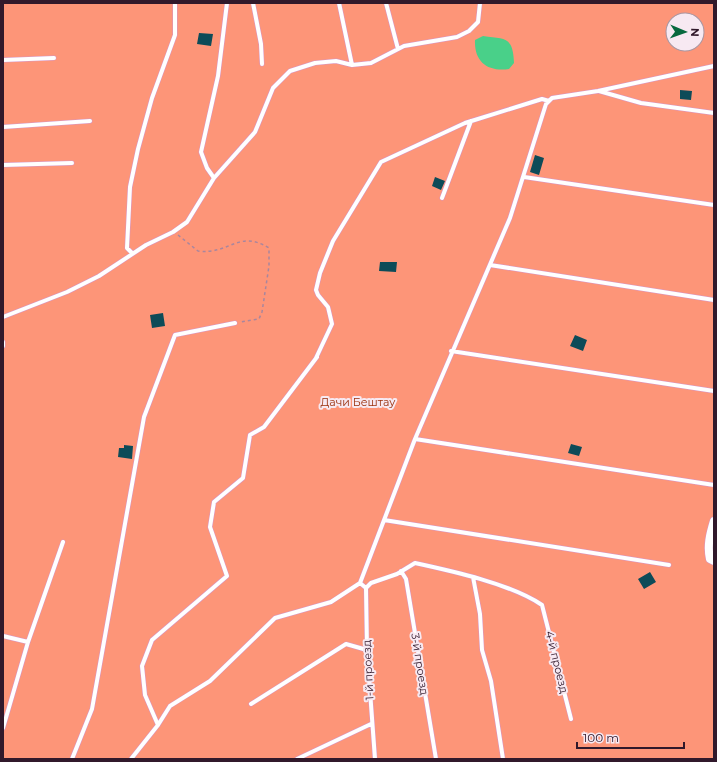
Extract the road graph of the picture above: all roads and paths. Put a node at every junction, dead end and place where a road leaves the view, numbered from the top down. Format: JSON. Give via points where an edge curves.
{"nodes":[{"id":1,"x":175,"y":3,"type":"edge"},
{"id":2,"x":227,"y":3,"type":"edge"},
{"id":3,"x":252,"y":3,"type":"edge"},
{"id":4,"x":339,"y":3,"type":"edge"},
{"id":5,"x":386,"y":3,"type":"edge"},
{"id":6,"x":480,"y":3,"type":"edge"},
{"id":7,"x":398,"y":49,"type":"junction"},
{"id":8,"x":54,"y":58,"type":"dead end"},
{"id":9,"x":3,"y":60,"type":"edge"},
{"id":10,"x":262,"y":64,"type":"dead end"},
{"id":11,"x":352,"y":65,"type":"junction"},
{"id":12,"x":714,"y":66,"type":"edge"},
{"id":13,"x":598,"y":91,"type":"junction"},
{"id":14,"x":549,"y":101,"type":"junction"},
{"id":15,"x":714,"y":113,"type":"edge"},
{"id":16,"x":90,"y":121,"type":"dead end"},
{"id":17,"x":472,"y":121,"type":"junction"},
{"id":18,"x":3,"y":127,"type":"edge"},
{"id":19,"x":72,"y":163,"type":"dead end"},
{"id":20,"x":3,"y":165,"type":"edge"},
{"id":21,"x":524,"y":177,"type":"junction"},
{"id":22,"x":214,"y":178,"type":"junction"},
{"id":23,"x":442,"y":198,"type":"dead end"},
{"id":24,"x":714,"y":205,"type":"edge"},
{"id":25,"x":173,"y":232,"type":"junction"},
{"id":26,"x":132,"y":253,"type":"junction"},
{"id":27,"x":490,"y":265,"type":"junction"},
{"id":28,"x":714,"y":300,"type":"edge"},
{"id":29,"x":3,"y":317,"type":"edge"},
{"id":30,"x":236,"y":323,"type":"joint"},
{"id":31,"x":3,"y":342,"type":"edge"},
{"id":32,"x":3,"y":346,"type":"edge"},
{"id":33,"x":451,"y":351,"type":"junction"},
{"id":34,"x":714,"y":391,"type":"edge"},
{"id":35,"x":415,"y":438,"type":"junction"},
{"id":36,"x":714,"y":485,"type":"edge"},
{"id":37,"x":384,"y":520,"type":"junction"},
{"id":38,"x":714,"y":521,"type":"edge"},
{"id":39,"x":63,"y":542,"type":"dead end"},
{"id":40,"x":714,"y":561,"type":"edge"},
{"id":41,"x":669,"y":566,"type":"dead end"},
{"id":42,"x":401,"y":571,"type":"junction"},
{"id":43,"x":473,"y":577,"type":"junction"},
{"id":44,"x":360,"y":583,"type":"junction"},
{"id":45,"x":366,"y":588,"type":"junction"},
{"id":46,"x":3,"y":636,"type":"edge"},
{"id":47,"x":28,"y":642,"type":"junction"},
{"id":48,"x":367,"y":650,"type":"junction"},
{"id":49,"x":250,"y":704,"type":"dead end"},
{"id":50,"x":571,"y":719,"type":"dead end"},
{"id":51,"x":371,"y":724,"type":"junction"},
{"id":52,"x":158,"y":726,"type":"junction"},
{"id":53,"x":3,"y":728,"type":"edge"},
{"id":54,"x":72,"y":759,"type":"edge"},
{"id":55,"x":131,"y":759,"type":"edge"},
{"id":56,"x":297,"y":759,"type":"edge"},
{"id":57,"x":375,"y":759,"type":"edge"},
{"id":58,"x":436,"y":759,"type":"edge"},
{"id":59,"x":503,"y":759,"type":"edge"}],
"edges":[{"from":1,"to":26,"type":"lane","via":[[175,34],[152,98],[130,187],[127,248]]},
{"from":2,"to":22,"type":"lane","via":[[218,76],[201,152]]},
{"from":3,"to":10,"type":"lane","via":[[261,44]]},
{"from":4,"to":11,"type":"lane"},
{"from":5,"to":7,"type":"lane"},
{"from":6,"to":7,"type":"lane","via":[[478,22],[469,31],[457,37]]},
{"from":7,"to":11,"type":"lane","via":[[371,63]]},
{"from":8,"to":9,"type":"lane"},
{"from":11,"to":22,"type":"lane","via":[[336,61],[315,63],[290,71],[273,88],[255,132]]},
{"from":12,"to":13,"type":"lane"},
{"from":13,"to":14,"type":"lane","via":[[552,98]]},
{"from":13,"to":15,"type":"lane","via":[[641,103]]},
{"from":14,"to":17,"type":"lane","via":[[542,99]]},
{"from":14,"to":21,"type":"lane"},
{"from":16,"to":18,"type":"lane"},
{"from":17,"to":23,"type":"lane"},
{"from":17,"to":52,"type":"lane","via":[[381,162],[333,241],[316,290],[328,307],[332,324],[316,358],[264,427],[250,435],[243,478],[214,502],[210,527],[227,576],[152,640],[142,666],[145,695]]},
{"from":19,"to":20,"type":"lane"},
{"from":21,"to":24,"type":"lane"},
{"from":21,"to":27,"type":"lane"},
{"from":22,"to":25,"type":"lane","via":[[187,222]]},
{"from":25,"to":26,"type":"lane"},
{"from":25,"to":30,"type":"path","via":[[198,251],[221,250],[241,240],[256,241],[269,248],[270,266],[262,312],[258,319]]},
{"from":26,"to":29,"type":"lane","via":[[99,276],[67,292]]},
{"from":27,"to":28,"type":"lane"},
{"from":27,"to":33,"type":"lane"},
{"from":30,"to":54,"type":"lane","via":[[175,335],[144,417],[92,710]]},
{"from":31,"to":32,"type":"lane"},
{"from":33,"to":34,"type":"lane"},
{"from":33,"to":35,"type":"lane"},
{"from":35,"to":36,"type":"lane"},
{"from":35,"to":37,"type":"lane"},
{"from":37,"to":41,"type":"lane"},
{"from":37,"to":44,"type":"lane"},
{"from":38,"to":40,"type":"street","via":[[709,536],[708,552],[710,559]]},
{"from":39,"to":47,"type":"lane"},
{"from":42,"to":43,"type":"lane","via":[[415,563]]},
{"from":42,"to":45,"type":"lane","via":[[371,582]]},
{"from":42,"to":58,"type":"lane","name":"3-й проезд","via":[[406,579]]},
{"from":43,"to":50,"type":"lane","name":"4-й проезд","via":[[530,597],[542,605]]},
{"from":43,"to":59,"type":"lane","via":[[480,614],[482,650],[491,681]]},
{"from":44,"to":45,"type":"lane"},
{"from":44,"to":52,"type":"lane","via":[[330,602],[275,618],[210,681],[170,706]]},
{"from":45,"to":48,"type":"lane","name":"1-й проезд"},
{"from":46,"to":47,"type":"lane"},
{"from":47,"to":53,"type":"lane"},
{"from":48,"to":49,"type":"lane","via":[[346,644]]},
{"from":48,"to":51,"type":"lane","name":"1-й проезд"},
{"from":51,"to":56,"type":"lane"},
{"from":51,"to":57,"type":"lane","name":"1-й проезд"},
{"from":52,"to":55,"type":"lane"}]}
